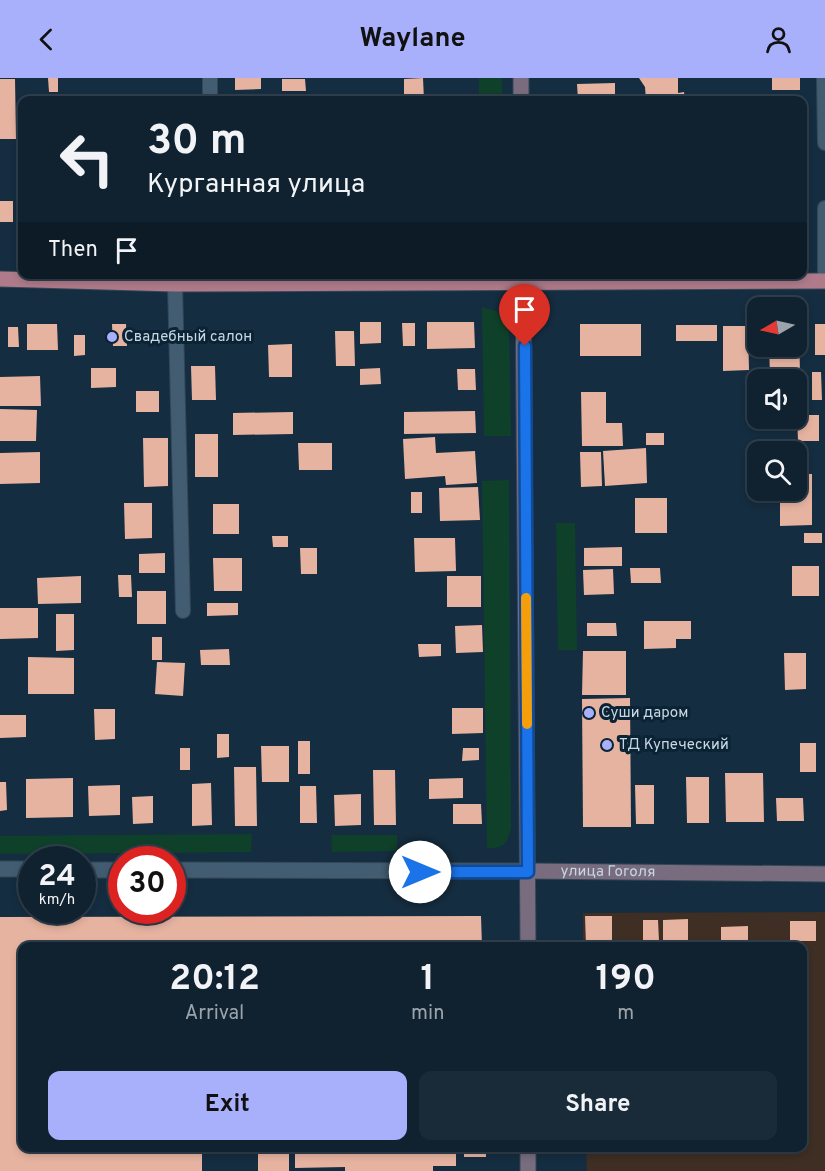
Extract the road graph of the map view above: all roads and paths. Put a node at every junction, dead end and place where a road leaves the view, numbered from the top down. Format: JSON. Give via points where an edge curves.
{"nodes":[{"id":1,"x":210,"y":78,"type":"edge"},
{"id":2,"x":521,"y":78,"type":"edge"},
{"id":3,"x":824,"y":78,"type":"edge"},
{"id":4,"x":210,"y":96,"type":"edge"},
{"id":5,"x":521,"y":96,"type":"edge"},
{"id":6,"x":825,"y":143,"type":"edge"},
{"id":7,"x":825,"y":208,"type":"edge"},
{"id":8,"x":0,"y":279,"type":"edge"},
{"id":9,"x":218,"y":279,"type":"edge"},
{"id":10,"x":524,"y":279,"type":"edge"},
{"id":11,"x":825,"y":280,"type":"edge"},
{"id":12,"x":175,"y":284,"type":"junction"},
{"id":13,"x":183,"y":611,"type":"dead end"},
{"id":14,"x":0,"y":869,"type":"edge"},
{"id":15,"x":18,"y":869,"type":"edge"},
{"id":16,"x":186,"y":870,"type":"edge"},
{"id":17,"x":528,"y":872,"type":"junction"},
{"id":18,"x":825,"y":874,"type":"edge"},
{"id":19,"x":528,"y":942,"type":"edge"},
{"id":20,"x":528,"y":1152,"type":"edge"},
{"id":21,"x":528,"y":1171,"type":"edge"}],
"edges":[{"from":1,"to":4,"type":"lane"},
{"from":2,"to":5,"type":"street"},
{"from":3,"to":6,"type":"lane"},
{"from":7,"to":11,"type":"lane"},
{"from":8,"to":12,"type":"main road"},
{"from":9,"to":10,"type":"main road"},
{"from":9,"to":12,"type":"main road"},
{"from":10,"to":11,"type":"main road"},
{"from":10,"to":17,"type":"street"},
{"from":12,"to":13,"type":"lane"},
{"from":14,"to":15,"type":"street"},
{"from":16,"to":17,"type":"street","name":"улица Гоголя"},
{"from":17,"to":18,"type":"street","name":"улица Гоголя"},
{"from":17,"to":19,"type":"street"},
{"from":20,"to":21,"type":"street"}]}
